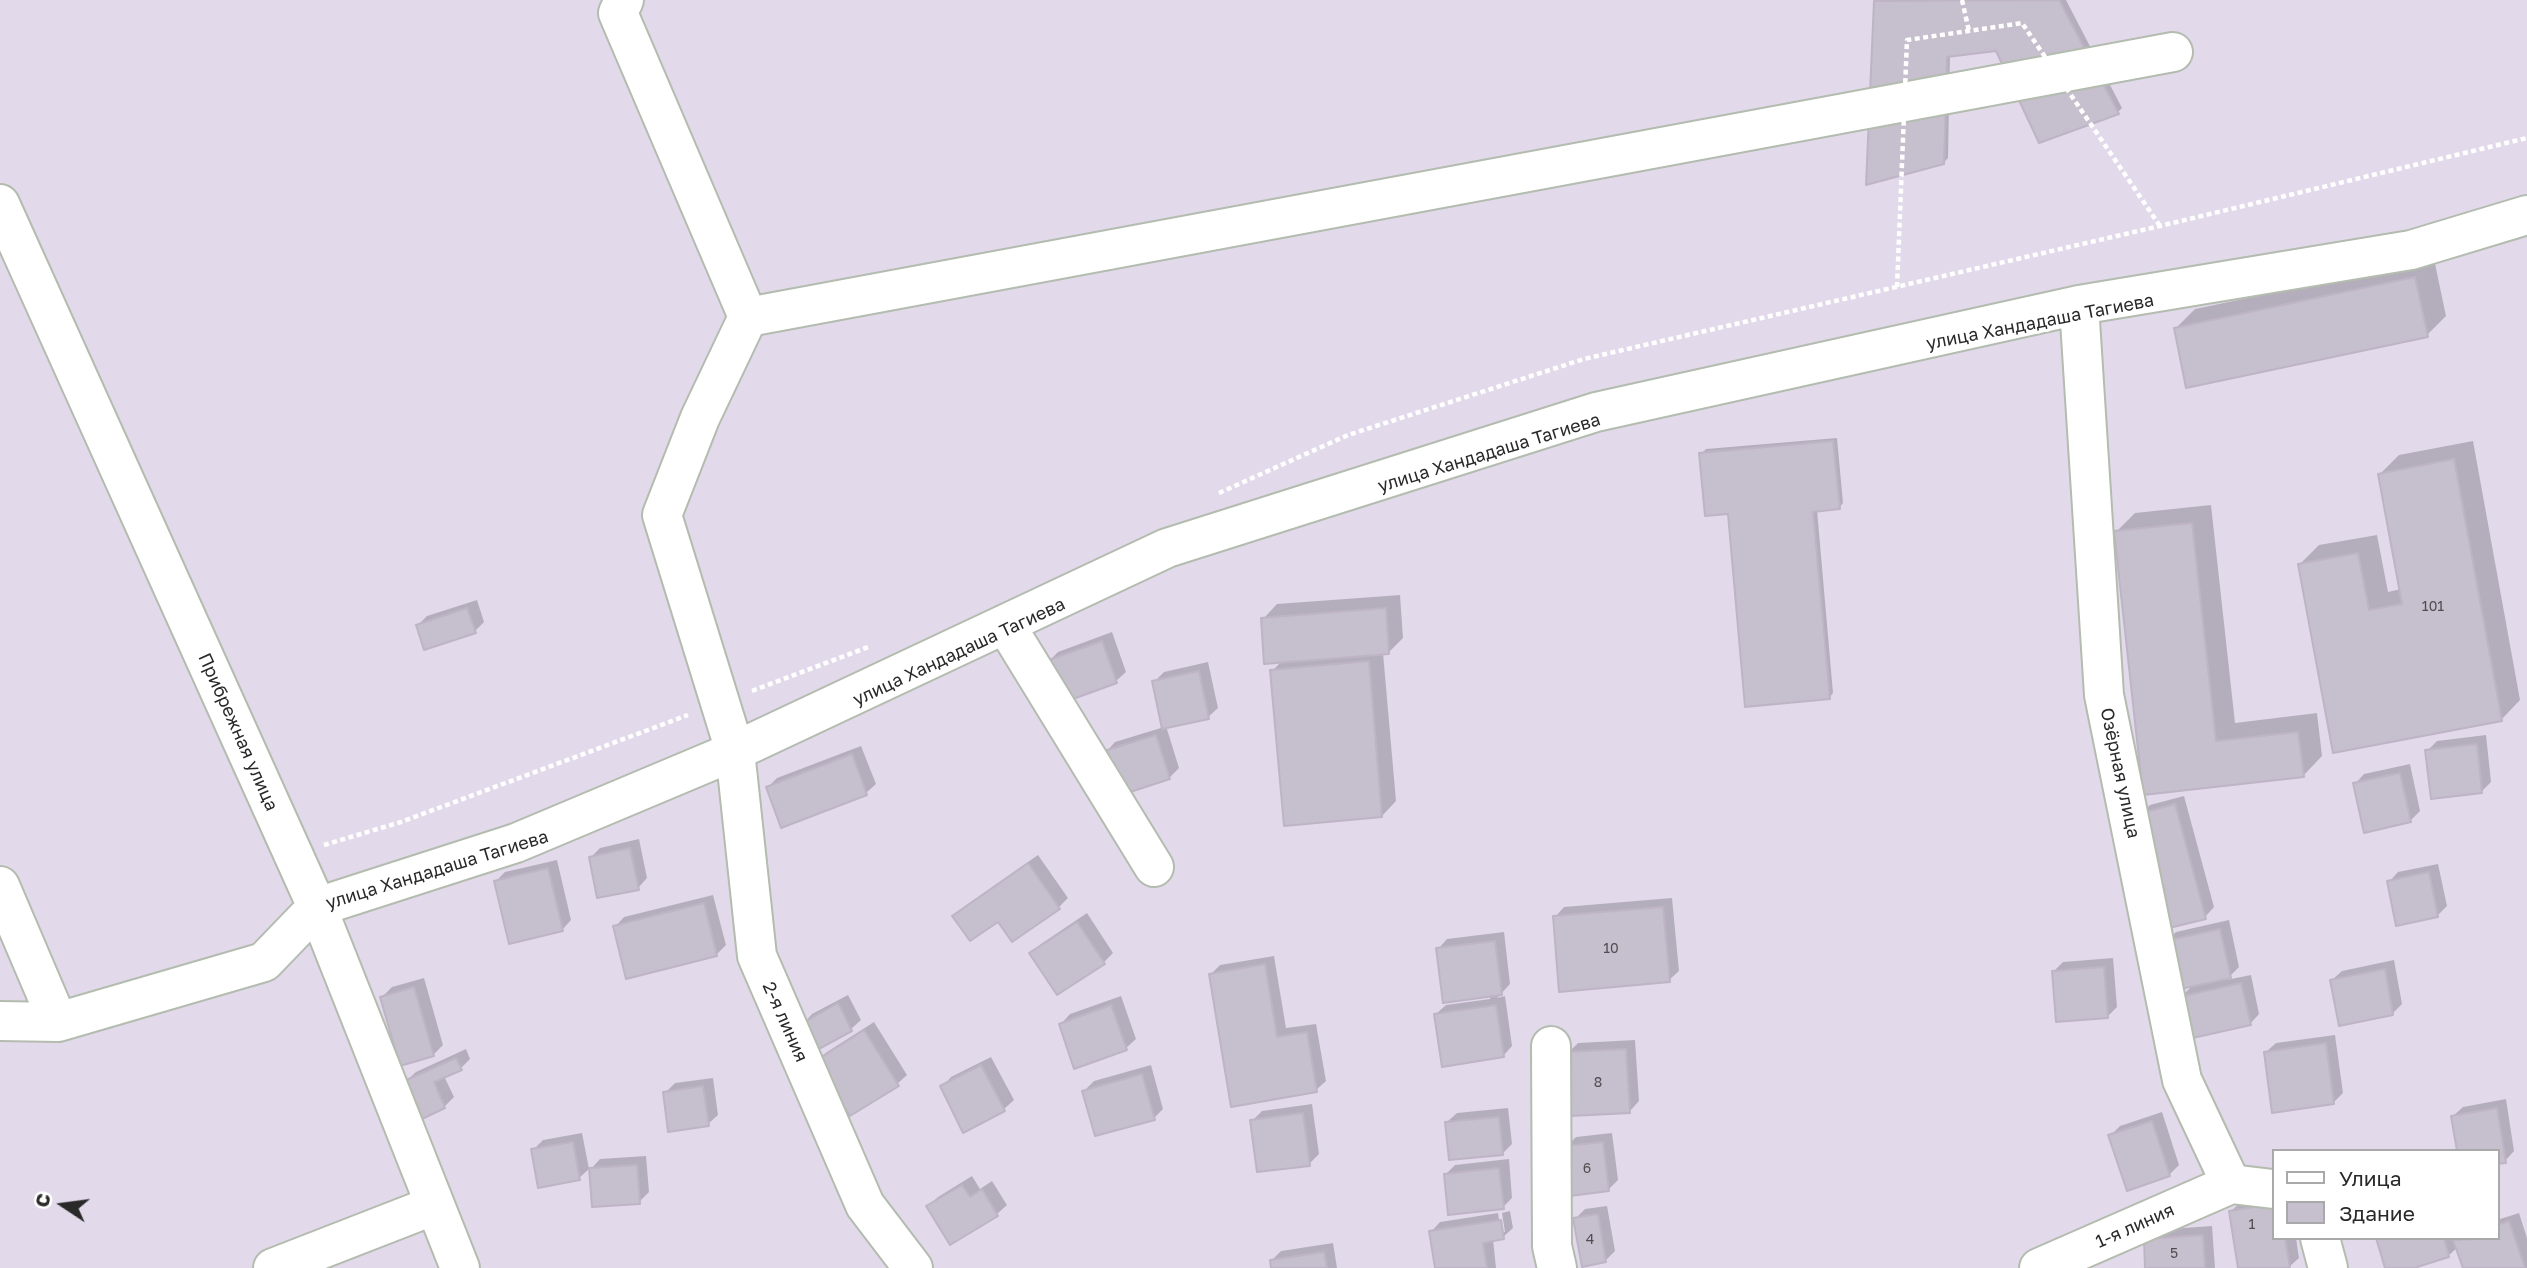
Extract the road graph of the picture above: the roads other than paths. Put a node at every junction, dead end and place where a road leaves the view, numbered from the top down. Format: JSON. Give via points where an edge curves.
{"nodes":[{"id":1,"x":624,"y":0,"type":"edge"},
{"id":2,"x":2173,"y":52,"type":"dead end"},
{"id":3,"x":0,"y":204,"type":"edge"},
{"id":4,"x":2527,"y":215,"type":"edge"},
{"id":5,"x":2527,"y":221,"type":"edge"},
{"id":6,"x":2079,"y":308,"type":"junction"},
{"id":7,"x":748,"y":317,"type":"junction"},
{"id":8,"x":1006,"y":626,"type":"junction"},
{"id":9,"x":736,"y":754,"type":"junction"},
{"id":10,"x":1154,"y":867,"type":"dead end"},
{"id":11,"x":0,"y":886,"type":"edge"},
{"id":12,"x":317,"y":907,"type":"junction"},
{"id":13,"x":0,"y":1021,"type":"edge"},
{"id":14,"x":58,"y":1023,"type":"junction"},
{"id":15,"x":1551,"y":1046,"type":"dead end"},
{"id":16,"x":2231,"y":1184,"type":"junction"},
{"id":17,"x":2272,"y":1189,"type":"edge"},
{"id":18,"x":435,"y":1205,"type":"junction"},
{"id":19,"x":2321,"y":1240,"type":"edge"},
{"id":20,"x":273,"y":1268,"type":"edge"},
{"id":21,"x":460,"y":1268,"type":"edge"},
{"id":22,"x":913,"y":1268,"type":"edge"},
{"id":23,"x":1557,"y":1268,"type":"edge"},
{"id":24,"x":2039,"y":1268,"type":"edge"},
{"id":25,"x":2328,"y":1268,"type":"edge"}],
"edges":[{"from":1,"to":7,"type":"street","via":[[618,13]]},
{"from":2,"to":7,"type":"street"},
{"from":3,"to":12,"type":"street","name":"Прибрежная улица"},
{"from":4,"to":6,"type":"street","name":"улица Хандадаша Тагиева","via":[[2411,250]]},
{"from":5,"to":6,"type":"street","name":"улица Хандадаша Тагиева","via":[[2411,257]]},
{"from":6,"to":8,"type":"street","name":"улица Хандадаша Тагиева","via":[[1597,412],[1167,548]]},
{"from":6,"to":16,"type":"street","name":"Озёрная улица","via":[[2104,695],[2182,1080]]},
{"from":7,"to":9,"type":"street","name":"2-я линия","via":[[699,418],[662,516]]},
{"from":8,"to":9,"type":"street","name":"улица Хандадаша Тагиева"},
{"from":8,"to":10,"type":"street"},
{"from":9,"to":12,"type":"street","name":"улица Хандадаша Тагиева","via":[[516,843]]},
{"from":9,"to":22,"type":"street","name":"2-я линия","via":[[757,956],[865,1205]]},
{"from":11,"to":14,"type":"street"},
{"from":12,"to":14,"type":"street","via":[[264,962]]},
{"from":12,"to":18,"type":"street","name":"Прибрежная улица"},
{"from":13,"to":14,"type":"street"},
{"from":15,"to":23,"type":"street","via":[[1552,1246]]},
{"from":16,"to":17,"type":"street"},
{"from":16,"to":24,"type":"street","name":"1-я линия"},
{"from":18,"to":20,"type":"street"},
{"from":18,"to":21,"type":"street","name":"Прибрежная улица"},
{"from":19,"to":25,"type":"street"}]}
